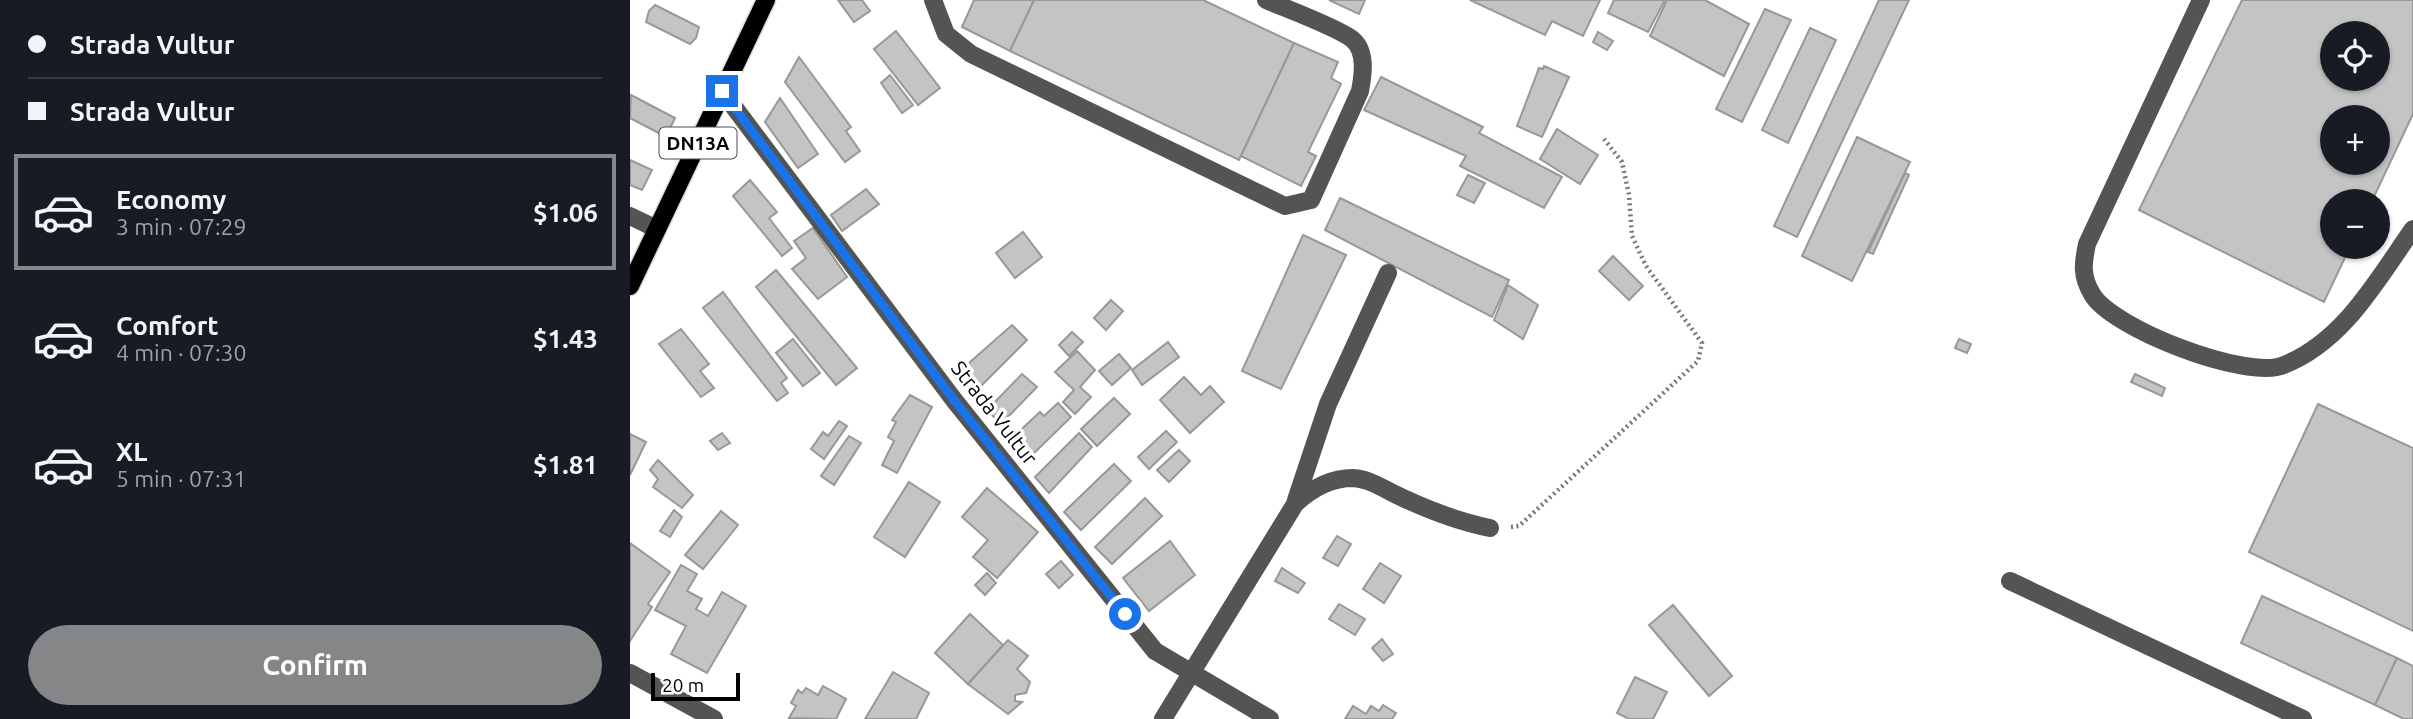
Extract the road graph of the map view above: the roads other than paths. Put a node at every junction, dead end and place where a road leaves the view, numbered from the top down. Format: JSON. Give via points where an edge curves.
{"nodes":[{"id":1,"x":766,"y":0,"type":"edge"},
{"id":2,"x":933,"y":0,"type":"edge"},
{"id":3,"x":1266,"y":0,"type":"edge"},
{"id":4,"x":2201,"y":0,"type":"edge"},
{"id":5,"x":722,"y":91,"type":"junction"},
{"id":6,"x":630,"y":216,"type":"edge"},
{"id":7,"x":657,"y":229,"type":"junction"},
{"id":8,"x":2413,"y":229,"type":"edge"},
{"id":9,"x":1388,"y":272,"type":"dead end"},
{"id":10,"x":630,"y":285,"type":"edge"},
{"id":11,"x":1295,"y":504,"type":"junction"},
{"id":12,"x":1490,"y":528,"type":"road end"},
{"id":13,"x":2010,"y":581,"type":"dead end"},
{"id":14,"x":630,"y":673,"type":"edge"},
{"id":15,"x":1190,"y":674,"type":"junction"},
{"id":16,"x":715,"y":719,"type":"edge"},
{"id":17,"x":1163,"y":719,"type":"edge"},
{"id":18,"x":1270,"y":719,"type":"edge"},
{"id":19,"x":2303,"y":719,"type":"edge"}],
"edges":[{"from":1,"to":5,"type":"main road","number":"DN13A"},
{"from":2,"to":3,"type":"street","via":[[946,34],[971,54],[1285,206],[1297,205],[1311,200],[1360,91],[1363,64],[1354,40]]},
{"from":4,"to":8,"type":"street","via":[[2087,244],[2081,270],[2092,296],[2111,315],[2195,354],[2241,368],[2281,367],[2312,351],[2355,312]]},
{"from":5,"to":7,"type":"main road","number":"DN13A"},
{"from":5,"to":15,"type":"street","name":"Strada Vultur","via":[[954,400],[1130,621],[1155,651]]},
{"from":6,"to":7,"type":"street"},
{"from":7,"to":10,"type":"main road","number":"DN13A"},
{"from":9,"to":11,"type":"street","via":[[1328,404]]},
{"from":11,"to":12,"type":"street","via":[[1310,490],[1354,478],[1446,517]]},
{"from":11,"to":15,"type":"street"},
{"from":13,"to":19,"type":"street"},
{"from":14,"to":16,"type":"street"},
{"from":15,"to":17,"type":"street"},
{"from":15,"to":18,"type":"street","name":"Strada Vultur"}]}
